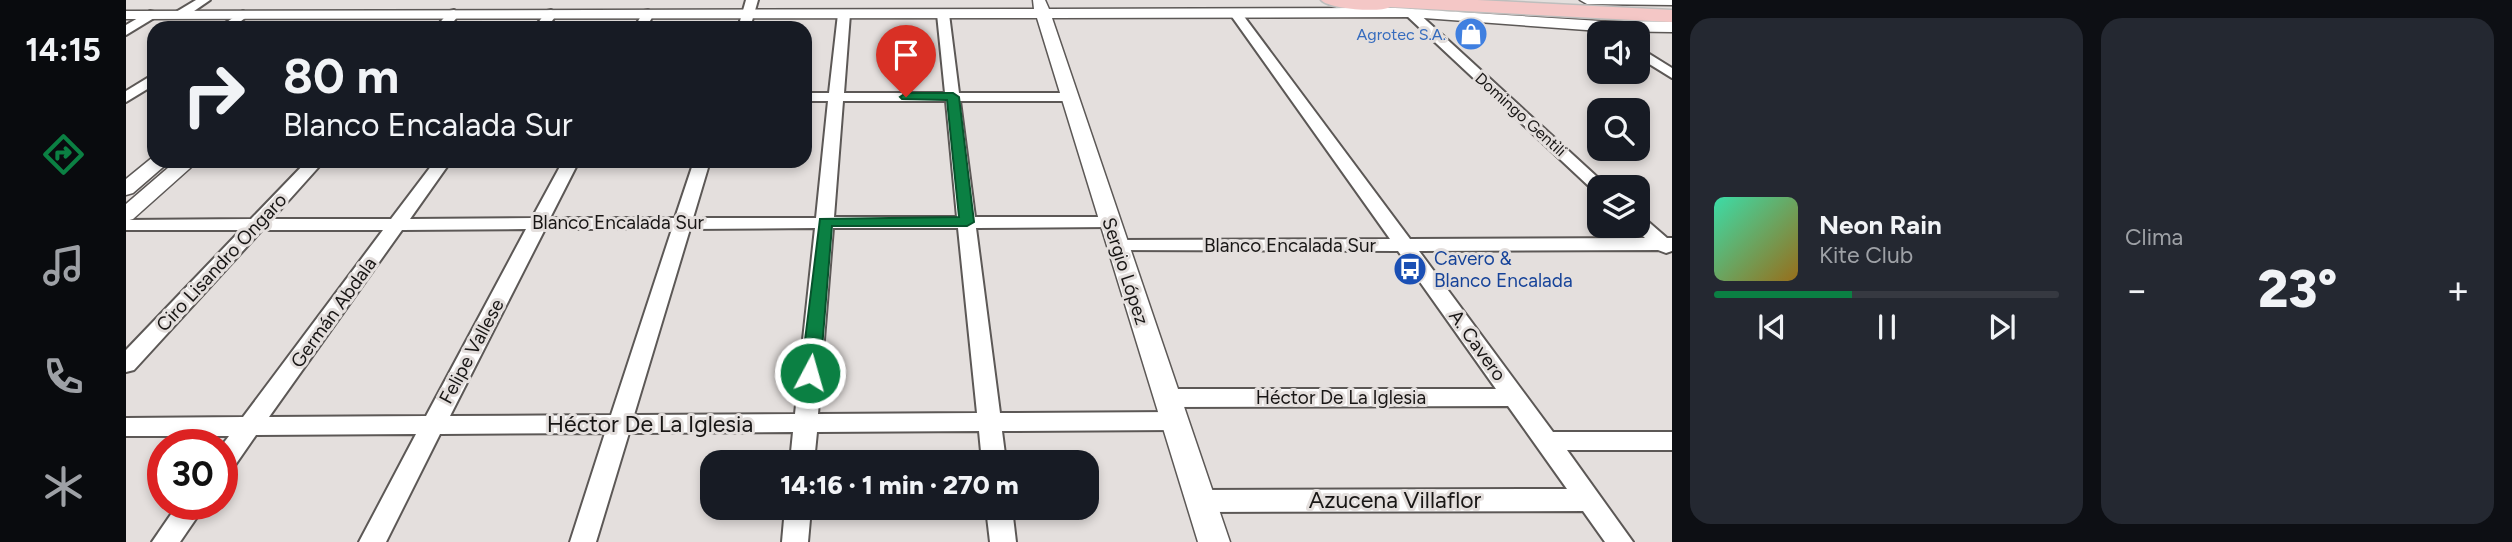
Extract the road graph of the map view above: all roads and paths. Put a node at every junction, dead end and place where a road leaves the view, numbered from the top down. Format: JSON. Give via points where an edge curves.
{"nodes":[{"id":1,"x":204,"y":0,"type":"edge"},
{"id":2,"x":374,"y":0,"type":"edge"},
{"id":3,"x":1277,"y":0,"type":"edge"},
{"id":4,"x":1331,"y":0,"type":"edge"},
{"id":5,"x":1361,"y":0,"type":"edge"},
{"id":6,"x":1428,"y":0,"type":"edge"},
{"id":7,"x":1485,"y":0,"type":"edge"},
{"id":8,"x":1581,"y":0,"type":"edge"},
{"id":9,"x":1587,"y":0,"type":"edge"},
{"id":10,"x":1672,"y":1,"type":"edge"},
{"id":11,"x":1041,"y":7,"type":"edge"},
{"id":12,"x":1199,"y":7,"type":"edge"},
{"id":13,"x":1672,"y":11,"type":"edge"},
{"id":14,"x":1410,"y":13,"type":"junction"},
{"id":15,"x":358,"y":14,"type":"junction"},
{"id":16,"x":454,"y":14,"type":"junction"},
{"id":17,"x":551,"y":14,"type":"junction"},
{"id":18,"x":648,"y":14,"type":"junction"},
{"id":19,"x":748,"y":14,"type":"edge"},
{"id":20,"x":844,"y":14,"type":"junction"},
{"id":21,"x":943,"y":14,"type":"junction"},
{"id":22,"x":1236,"y":14,"type":"junction"},
{"id":23,"x":126,"y":15,"type":"edge"},
{"id":24,"x":150,"y":15,"type":"junction"},
{"id":25,"x":180,"y":15,"type":"junction"},
{"id":26,"x":243,"y":15,"type":"junction"},
{"id":27,"x":1672,"y":16,"type":"edge"},
{"id":28,"x":234,"y":21,"type":"edge"},
{"id":29,"x":338,"y":21,"type":"edge"},
{"id":30,"x":447,"y":21,"type":"edge"},
{"id":31,"x":546,"y":21,"type":"edge"},
{"id":32,"x":644,"y":21,"type":"edge"},
{"id":33,"x":1533,"y":21,"type":"junction"},
{"id":34,"x":1672,"y":26,"type":"edge"},
{"id":35,"x":1587,"y":27,"type":"edge"},
{"id":36,"x":1650,"y":27,"type":"edge"},
{"id":37,"x":126,"y":30,"type":"edge"},
{"id":38,"x":1650,"y":59,"type":"edge"},
{"id":39,"x":1672,"y":74,"type":"edge"},
{"id":40,"x":147,"y":83,"type":"edge"},
{"id":41,"x":147,"y":97,"type":"edge"},
{"id":42,"x":812,"y":97,"type":"edge"},
{"id":43,"x":836,"y":97,"type":"junction"},
{"id":44,"x":953,"y":97,"type":"junction"},
{"id":45,"x":1070,"y":97,"type":"junction"},
{"id":46,"x":126,"y":98,"type":"edge"},
{"id":47,"x":152,"y":168,"type":"edge"},
{"id":48,"x":180,"y":168,"type":"edge"},
{"id":49,"x":309,"y":168,"type":"edge"},
{"id":50,"x":438,"y":168,"type":"edge"},
{"id":51,"x":567,"y":168,"type":"edge"},
{"id":52,"x":700,"y":168,"type":"edge"},
{"id":53,"x":1587,"y":175,"type":"edge"},
{"id":54,"x":126,"y":189,"type":"edge"},
{"id":55,"x":126,"y":215,"type":"edge"},
{"id":56,"x":539,"y":222,"type":"junction"},
{"id":57,"x":683,"y":222,"type":"junction"},
{"id":58,"x":825,"y":222,"type":"junction"},
{"id":59,"x":967,"y":222,"type":"junction"},
{"id":60,"x":1110,"y":222,"type":"junction"},
{"id":61,"x":398,"y":223,"type":"junction"},
{"id":62,"x":257,"y":224,"type":"junction"},
{"id":63,"x":126,"y":225,"type":"edge"},
{"id":64,"x":1650,"y":232,"type":"edge"},
{"id":65,"x":1405,"y":244,"type":"junction"},
{"id":66,"x":1118,"y":246,"type":"junction"},
{"id":67,"x":1669,"y":247,"type":"edge"},
{"id":68,"x":126,"y":363,"type":"edge"},
{"id":69,"x":1515,"y":397,"type":"junction"},
{"id":70,"x":1167,"y":398,"type":"junction"},
{"id":71,"x":1174,"y":421,"type":"junction"},
{"id":72,"x":990,"y":422,"type":"junction"},
{"id":73,"x":806,"y":423,"type":"junction"},
{"id":74,"x":620,"y":424,"type":"junction"},
{"id":75,"x":433,"y":425,"type":"junction"},
{"id":76,"x":250,"y":426,"type":"junction"},
{"id":77,"x":126,"y":427,"type":"edge"},
{"id":78,"x":1547,"y":441,"type":"junction"},
{"id":79,"x":1672,"y":441,"type":"edge"},
{"id":80,"x":238,"y":442,"type":"edge"},
{"id":81,"x":803,"y":450,"type":"edge"},
{"id":82,"x":993,"y":450,"type":"edge"},
{"id":83,"x":1589,"y":500,"type":"junction"},
{"id":84,"x":1200,"y":501,"type":"junction"},
{"id":85,"x":181,"y":520,"type":"edge"},
{"id":86,"x":797,"y":520,"type":"edge"},
{"id":87,"x":1000,"y":520,"type":"edge"},
{"id":88,"x":165,"y":542,"type":"edge"},
{"id":89,"x":372,"y":542,"type":"edge"},
{"id":90,"x":583,"y":542,"type":"edge"},
{"id":91,"x":794,"y":542,"type":"edge"},
{"id":92,"x":1003,"y":542,"type":"edge"},
{"id":93,"x":1214,"y":542,"type":"edge"},
{"id":94,"x":1620,"y":542,"type":"edge"}],
"edges":[{"from":1,"to":25,"type":"street"},
{"from":2,"to":15,"type":"street"},
{"from":3,"to":14,"type":"street"},
{"from":4,"to":33,"type":"highway"},
{"from":5,"to":27,"type":"highway"},
{"from":6,"to":13,"type":"highway"},
{"from":7,"to":8,"type":"highway"},
{"from":9,"to":10,"type":"street"},
{"from":11,"to":12,"type":"street"},
{"from":11,"to":21,"type":"street"},
{"from":11,"to":45,"type":"street","name":"Sergio López"},
{"from":12,"to":22,"type":"street"},
{"from":14,"to":22,"type":"street"},
{"from":14,"to":33,"type":"street"},
{"from":14,"to":53,"type":"street","name":"Domingo Gentili"},
{"from":15,"to":16,"type":"street"},
{"from":15,"to":29,"type":"street"},
{"from":16,"to":17,"type":"street"},
{"from":16,"to":30,"type":"street"},
{"from":17,"to":18,"type":"street"},
{"from":17,"to":31,"type":"street"},
{"from":18,"to":19,"type":"street"},
{"from":18,"to":32,"type":"street"},
{"from":19,"to":20,"type":"street"},
{"from":20,"to":21,"type":"street"},
{"from":20,"to":43,"type":"street"},
{"from":21,"to":44,"type":"street"},
{"from":22,"to":65,"type":"street","name":"A. Cavero"},
{"from":23,"to":24,"type":"street"},
{"from":24,"to":25,"type":"street"},
{"from":24,"to":37,"type":"street"},
{"from":25,"to":26,"type":"street"},
{"from":26,"to":28,"type":"street"},
{"from":26,"to":29,"type":"street"},
{"from":33,"to":35,"type":"street"},
{"from":34,"to":36,"type":"street"},
{"from":38,"to":39,"type":"street"},
{"from":40,"to":46,"type":"street"},
{"from":41,"to":46,"type":"street"},
{"from":42,"to":43,"type":"street"},
{"from":43,"to":44,"type":"street"},
{"from":43,"to":58,"type":"street"},
{"from":44,"to":45,"type":"street"},
{"from":44,"to":59,"type":"street"},
{"from":45,"to":60,"type":"street","name":"Sergio López"},
{"from":47,"to":54,"type":"street"},
{"from":48,"to":55,"type":"street"},
{"from":49,"to":62,"type":"street","name":"Ciro Lisandro Ongaro"},
{"from":50,"to":61,"type":"street","name":"Germán Abdala"},
{"from":51,"to":56,"type":"street","name":"Felipe Vallese"},
{"from":52,"to":57,"type":"street"},
{"from":56,"to":57,"type":"street","name":"Blanco Encalada Sur"},
{"from":56,"to":61,"type":"street","name":"Blanco Encalada Sur"},
{"from":56,"to":75,"type":"street","name":"Felipe Vallese"},
{"from":57,"to":58,"type":"street","name":"Blanco Encalada Sur"},
{"from":57,"to":74,"type":"street"},
{"from":58,"to":59,"type":"street","name":"Blanco Encalada Sur"},
{"from":58,"to":73,"type":"street"},
{"from":59,"to":60,"type":"street","name":"Blanco Encalada Sur"},
{"from":59,"to":72,"type":"street"},
{"from":60,"to":66,"type":"street","name":"Sergio López"},
{"from":61,"to":62,"type":"street","name":"Blanco Encalada Sur"},
{"from":61,"to":76,"type":"street","name":"Germán Abdala"},
{"from":62,"to":63,"type":"street","name":"Blanco Encalada Sur"},
{"from":62,"to":68,"type":"street","name":"Ciro Lisandro Ongaro"},
{"from":64,"to":67,"type":"street"},
{"from":65,"to":66,"type":"street","name":"Blanco Encalada Sur"},
{"from":65,"to":67,"type":"street","name":"Blanco Encalada Sur"},
{"from":65,"to":69,"type":"street","name":"A. Cavero"},
{"from":66,"to":70,"type":"street","name":"Sergio López"},
{"from":69,"to":70,"type":"street","name":"Héctor De La Iglesia"},
{"from":69,"to":78,"type":"street","name":"A. Cavero"},
{"from":70,"to":71,"type":"street","name":"Sergio López"},
{"from":71,"to":72,"type":"street","name":"Héctor De La Iglesia"},
{"from":71,"to":84,"type":"street","name":"Sergio López"},
{"from":72,"to":73,"type":"street","name":"Héctor De La Iglesia"},
{"from":72,"to":82,"type":"street"},
{"from":73,"to":74,"type":"street","name":"Héctor De La Iglesia"},
{"from":73,"to":81,"type":"street"},
{"from":74,"to":75,"type":"street","name":"Héctor De La Iglesia"},
{"from":74,"to":90,"type":"street"},
{"from":75,"to":76,"type":"street","name":"Héctor De La Iglesia"},
{"from":75,"to":89,"type":"street","name":"Felipe Vallese"},
{"from":76,"to":77,"type":"street","name":"Héctor De La Iglesia"},
{"from":76,"to":80,"type":"street","name":"Germán Abdala"},
{"from":78,"to":79,"type":"street"},
{"from":78,"to":83,"type":"street","name":"A. Cavero"},
{"from":83,"to":84,"type":"street","name":"Azucena Villaflor"},
{"from":83,"to":94,"type":"street","name":"A. Cavero"},
{"from":84,"to":93,"type":"street","name":"Sergio López"},
{"from":85,"to":88,"type":"street"},
{"from":86,"to":91,"type":"street"},
{"from":87,"to":92,"type":"street"}]}
